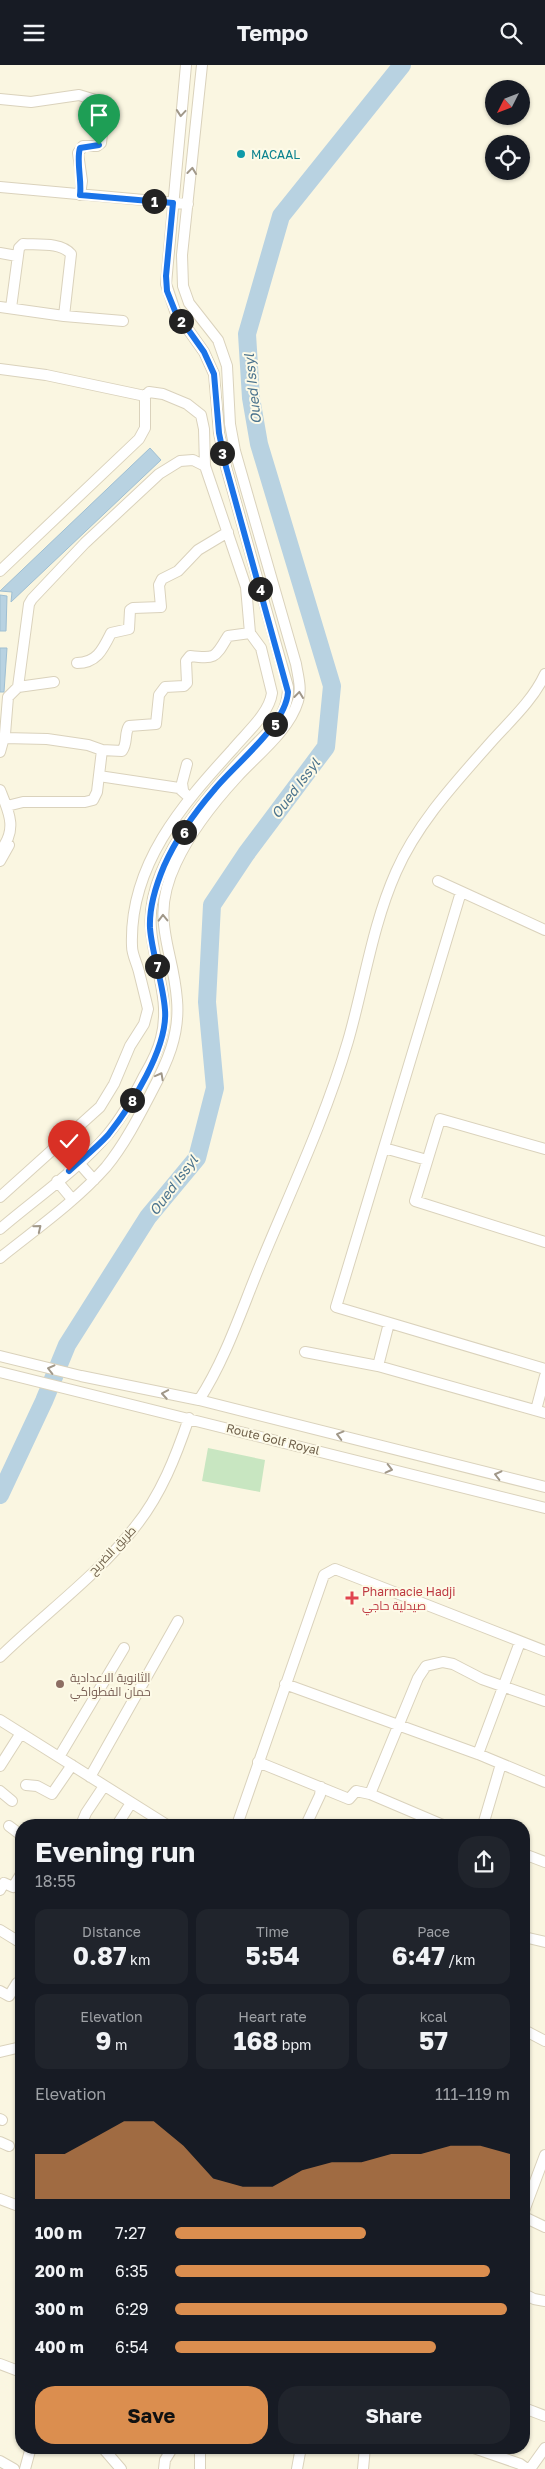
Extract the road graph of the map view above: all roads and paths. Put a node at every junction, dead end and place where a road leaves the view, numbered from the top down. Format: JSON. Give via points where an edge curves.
{"nodes":[{"id":1,"x":186,"y":65,"type":"edge"},
{"id":2,"x":202,"y":65,"type":"edge"},
{"id":3,"x":0,"y":99,"type":"edge"},
{"id":4,"x":0,"y":187,"type":"edge"},
{"id":5,"x":80,"y":195,"type":"junction"},
{"id":6,"x":173,"y":203,"type":"junction"},
{"id":7,"x":188,"y":204,"type":"junction"},
{"id":8,"x":0,"y":253,"type":"edge"},
{"id":9,"x":17,"y":256,"type":"junction"},
{"id":10,"x":0,"y":307,"type":"edge"},
{"id":11,"x":11,"y":309,"type":"junction"},
{"id":12,"x":64,"y":316,"type":"junction"},
{"id":13,"x":123,"y":321,"type":"dead end"},
{"id":14,"x":0,"y":369,"type":"edge"},
{"id":15,"x":145,"y":396,"type":"junction"},
{"id":16,"x":205,"y":466,"type":"junction"},
{"id":17,"x":228,"y":532,"type":"junction"},
{"id":18,"x":0,"y":571,"type":"edge"},
{"id":19,"x":250,"y":633,"type":"junction"},
{"id":20,"x":76,"y":663,"type":"dead end"},
{"id":21,"x":545,"y":674,"type":"edge"},
{"id":22,"x":54,"y":682,"type":"dead end"},
{"id":23,"x":18,"y":687,"type":"junction"},
{"id":24,"x":4,"y":738,"type":"junction"},
{"id":25,"x":102,"y":750,"type":"junction"},
{"id":26,"x":0,"y":752,"type":"edge"},
{"id":27,"x":186,"y":764,"type":"dead end"},
{"id":28,"x":99,"y":776,"type":"junction"},
{"id":29,"x":0,"y":790,"type":"edge"},
{"id":30,"x":186,"y":794,"type":"junction"},
{"id":31,"x":6,"y":806,"type":"junction"},
{"id":32,"x":8,"y":842,"type":"junction"},
{"id":33,"x":0,"y":851,"type":"edge"},
{"id":34,"x":0,"y":861,"type":"edge"},
{"id":35,"x":438,"y":881,"type":"dead end"},
{"id":36,"x":461,"y":891,"type":"junction"},
{"id":37,"x":545,"y":930,"type":"edge"},
{"id":38,"x":384,"y":1148,"type":"junction"},
{"id":39,"x":545,"y":1149,"type":"edge"},
{"id":40,"x":427,"y":1160,"type":"junction"},
{"id":41,"x":79,"y":1163,"type":"junction"},
{"id":42,"x":94,"y":1179,"type":"junction"},
{"id":43,"x":57,"y":1181,"type":"junction"},
{"id":44,"x":0,"y":1197,"type":"edge"},
{"id":45,"x":72,"y":1199,"type":"junction"},
{"id":46,"x":0,"y":1229,"type":"edge"},
{"id":47,"x":545,"y":1242,"type":"edge"},
{"id":48,"x":0,"y":1259,"type":"edge"},
{"id":49,"x":389,"y":1323,"type":"junction"},
{"id":50,"x":305,"y":1352,"type":"dead end"},
{"id":51,"x":0,"y":1356,"type":"edge"},
{"id":52,"x":378,"y":1366,"type":"junction"},
{"id":53,"x":545,"y":1369,"type":"edge"},
{"id":54,"x":0,"y":1372,"type":"edge"},
{"id":55,"x":545,"y":1376,"type":"edge"},
{"id":56,"x":199,"y":1400,"type":"junction"},
{"id":57,"x":541,"y":1411,"type":"edge"},
{"id":58,"x":189,"y":1418,"type":"junction"},
{"id":59,"x":545,"y":1487,"type":"edge"},
{"id":60,"x":545,"y":1508,"type":"edge"},
{"id":61,"x":178,"y":1621,"type":"dead end"},
{"id":62,"x":520,"y":1642,"type":"junction"},
{"id":63,"x":124,"y":1648,"type":"dead end"},
{"id":64,"x":545,"y":1651,"type":"edge"},
{"id":65,"x":0,"y":1657,"type":"edge"},
{"id":66,"x":285,"y":1684,"type":"junction"},
{"id":67,"x":503,"y":1686,"type":"junction"},
{"id":68,"x":545,"y":1701,"type":"edge"},
{"id":69,"x":0,"y":1720,"type":"edge"},
{"id":70,"x":399,"y":1727,"type":"junction"},
{"id":71,"x":20,"y":1733,"type":"junction"},
{"id":72,"x":478,"y":1754,"type":"junction"},
{"id":73,"x":59,"y":1757,"type":"junction"},
{"id":74,"x":258,"y":1762,"type":"junction"},
{"id":75,"x":501,"y":1764,"type":"junction"},
{"id":76,"x":72,"y":1765,"type":"junction"},
{"id":77,"x":0,"y":1766,"type":"edge"},
{"id":78,"x":90,"y":1777,"type":"junction"},
{"id":79,"x":545,"y":1781,"type":"edge"},
{"id":80,"x":26,"y":1785,"type":"dead end"},
{"id":81,"x":104,"y":1785,"type":"junction"},
{"id":82,"x":321,"y":1787,"type":"junction"},
{"id":83,"x":0,"y":1791,"type":"edge"},
{"id":84,"x":370,"y":1794,"type":"junction"},
{"id":85,"x":12,"y":1801,"type":"dead end"},
{"id":86,"x":131,"y":1803,"type":"junction"},
{"id":87,"x":84,"y":1819,"type":"edge"},
{"id":88,"x":121,"y":1819,"type":"edge"},
{"id":89,"x":157,"y":1819,"type":"edge"},
{"id":90,"x":239,"y":1819,"type":"edge"},
{"id":91,"x":309,"y":1819,"type":"edge"},
{"id":92,"x":429,"y":1819,"type":"edge"},
{"id":93,"x":486,"y":1819,"type":"edge"},
{"id":94,"x":9,"y":1825,"type":"dead end"},
{"id":95,"x":15,"y":1830,"type":"edge"},
{"id":96,"x":530,"y":1856,"type":"edge"},
{"id":97,"x":545,"y":1862,"type":"edge"},
{"id":98,"x":15,"y":1888,"type":"edge"},
{"id":99,"x":0,"y":1890,"type":"edge"},
{"id":100,"x":0,"y":1930,"type":"edge"},
{"id":101,"x":530,"y":1938,"type":"edge"},
{"id":102,"x":15,"y":1939,"type":"edge"},
{"id":103,"x":545,"y":1941,"type":"edge"},
{"id":104,"x":15,"y":1988,"type":"edge"},
{"id":105,"x":0,"y":1991,"type":"edge"},
{"id":106,"x":530,"y":2033,"type":"edge"},
{"id":107,"x":545,"y":2041,"type":"edge"},
{"id":108,"x":15,"y":2048,"type":"edge"},
{"id":109,"x":0,"y":2052,"type":"edge"},
{"id":110,"x":545,"y":2155,"type":"edge"},
{"id":111,"x":530,"y":2195,"type":"edge"},
{"id":112,"x":0,"y":2199,"type":"edge"},
{"id":113,"x":15,"y":2205,"type":"edge"},
{"id":114,"x":530,"y":2220,"type":"edge"},
{"id":115,"x":545,"y":2227,"type":"edge"},
{"id":116,"x":530,"y":2297,"type":"edge"},
{"id":117,"x":545,"y":2301,"type":"edge"},
{"id":118,"x":0,"y":2364,"type":"edge"},
{"id":119,"x":15,"y":2370,"type":"edge"},
{"id":120,"x":530,"y":2410,"type":"edge"},
{"id":121,"x":545,"y":2416,"type":"edge"},
{"id":122,"x":545,"y":2449,"type":"edge"},
{"id":123,"x":29,"y":2454,"type":"edge"},
{"id":124,"x":107,"y":2454,"type":"edge"},
{"id":125,"x":169,"y":2454,"type":"edge"},
{"id":126,"x":200,"y":2454,"type":"edge"},
{"id":127,"x":300,"y":2454,"type":"edge"},
{"id":128,"x":364,"y":2454,"type":"edge"},
{"id":129,"x":493,"y":2454,"type":"edge"},
{"id":130,"x":0,"y":2461,"type":"edge"},
{"id":131,"x":115,"y":2467,"type":"edge"},
{"id":132,"x":14,"y":2469,"type":"edge"},
{"id":133,"x":26,"y":2469,"type":"edge"},
{"id":134,"x":164,"y":2469,"type":"edge"},
{"id":135,"x":200,"y":2469,"type":"edge"},
{"id":136,"x":297,"y":2469,"type":"edge"},
{"id":137,"x":363,"y":2469,"type":"edge"},
{"id":138,"x":528,"y":2469,"type":"edge"}],
"edges":[{"from":1,"to":6,"type":"street","one_way":true},
{"from":7,"to":2,"type":"street","one_way":true},
{"from":3,"to":5,"type":"street","via":[[31,102],[79,95],[102,102],[100,143],[83,146],[78,153],[82,181]]},
{"from":4,"to":5,"type":"street"},
{"from":5,"to":6,"type":"street"},
{"from":6,"to":7,"type":"street"},
{"from":6,"to":41,"type":"street","via":[[167,291],[175,311],[204,352],[214,374],[219,433],[226,467],[288,687],[288,698],[282,715],[214,789],[165,863],[150,921],[165,1011],[161,1038],[121,1117]]},
{"from":42,"to":7,"type":"street","one_way":true,"via":[[131,1129],[164,1068],[175,1039],[176,993],[166,949],[163,913],[167,885],[175,865],[221,796],[289,720],[300,692],[296,664],[236,458],[230,424],[227,366],[218,340],[189,303],[183,286],[182,255]]},
{"from":8,"to":9,"type":"street"},
{"from":9,"to":11,"type":"street"},
{"from":9,"to":12,"type":"street","via":[[23,244],[63,248],[71,254]]},
{"from":10,"to":11,"type":"street"},
{"from":11,"to":12,"type":"street"},
{"from":12,"to":13,"type":"street"},
{"from":14,"to":15,"type":"street","via":[[46,375]]},
{"from":15,"to":16,"type":"street","via":[[149,392],[163,394],[187,404],[200,415],[204,429]]},
{"from":15,"to":18,"type":"street","via":[[145,428],[139,439]]},
{"from":16,"to":17,"type":"street"},
{"from":16,"to":23,"type":"street","via":[[193,460],[180,461],[159,473],[32,599]]},
{"from":17,"to":19,"type":"street","via":[[246,587]]},
{"from":17,"to":20,"type":"street","via":[[198,550],[178,571],[162,579],[158,585],[161,607],[133,607],[129,629],[111,633],[98,657]]},
{"from":19,"to":25,"type":"street","via":[[228,636],[211,658],[190,656],[186,661],[187,683],[165,687],[159,695],[156,724],[129,725],[126,746],[122,751]]},
{"from":19,"to":30,"type":"street","via":[[261,648],[271,701],[254,725]]},
{"from":21,"to":56,"type":"street","via":[[526,704],[432,811],[396,871],[385,898],[348,1042],[326,1108]]},
{"from":22,"to":23,"type":"street"},
{"from":23,"to":24,"type":"street","via":[[8,697]]},
{"from":24,"to":25,"type":"street","via":[[47,739]]},
{"from":24,"to":26,"type":"street"},
{"from":25,"to":28,"type":"street"},
{"from":27,"to":30,"type":"street","via":[[182,783]]},
{"from":28,"to":30,"type":"street"},
{"from":28,"to":31,"type":"street","via":[[93,800],[23,802]]},
{"from":29,"to":31,"type":"street"},
{"from":30,"to":44,"type":"street","via":[[155,848],[136,897],[131,948],[148,1009],[144,1024],[100,1107]]},
{"from":31,"to":32,"type":"street","via":[[11,827]]},
{"from":32,"to":33,"type":"street"},
{"from":32,"to":34,"type":"street","via":[[10,846]]},
{"from":35,"to":36,"type":"street"},
{"from":36,"to":37,"type":"street"},
{"from":36,"to":38,"type":"street"},
{"from":38,"to":40,"type":"street"},
{"from":38,"to":49,"type":"street","via":[[336,1307]]},
{"from":39,"to":40,"type":"street","via":[[440,1119]]},
{"from":40,"to":47,"type":"street","via":[[415,1201]]},
{"from":41,"to":42,"type":"street"},
{"from":41,"to":43,"type":"street"},
{"from":42,"to":45,"type":"street"},
{"from":43,"to":45,"type":"street"},
{"from":43,"to":46,"type":"street"},
{"from":48,"to":45,"type":"street","one_way":true},
{"from":49,"to":52,"type":"street"},
{"from":49,"to":53,"type":"street"},
{"from":50,"to":52,"type":"street"},
{"from":56,"to":51,"type":"street","name":"Route Golf Royal","one_way":true},
{"from":52,"to":57,"type":"street"},
{"from":54,"to":58,"type":"street","name":"Route Golf Royal"},
{"from":55,"to":57,"type":"street"},
{"from":59,"to":56,"type":"street","name":"Route Golf Royal","one_way":true},
{"from":58,"to":60,"type":"street","name":"Route Golf Royal","one_way":true},
{"from":58,"to":65,"type":"street","name":"طريق الضريح","via":[[176,1459],[136,1527]]},
{"from":61,"to":78,"type":"street"},
{"from":62,"to":64,"type":"street"},
{"from":62,"to":66,"type":"street","via":[[335,1569],[324,1575]]},
{"from":62,"to":67,"type":"street"},
{"from":63,"to":73,"type":"street"},
{"from":66,"to":70,"type":"street"},
{"from":66,"to":74,"type":"street"},
{"from":67,"to":68,"type":"street"},
{"from":67,"to":70,"type":"street","via":[[453,1664],[431,1664],[420,1673]]},
{"from":67,"to":72,"type":"street"},
{"from":69,"to":71,"type":"street"},
{"from":70,"to":72,"type":"street"},
{"from":70,"to":84,"type":"street"},
{"from":71,"to":73,"type":"street"},
{"from":71,"to":77,"type":"street"},
{"from":72,"to":75,"type":"street"},
{"from":73,"to":76,"type":"street"},
{"from":74,"to":82,"type":"street"},
{"from":74,"to":90,"type":"street"},
{"from":75,"to":79,"type":"street"},
{"from":75,"to":93,"type":"street"},
{"from":76,"to":78,"type":"street"},
{"from":76,"to":80,"type":"street","via":[[52,1794],[37,1786]]},
{"from":78,"to":81,"type":"street"},
{"from":81,"to":86,"type":"street"},
{"from":81,"to":87,"type":"street"},
{"from":82,"to":84,"type":"street","via":[[349,1799],[356,1791]]},
{"from":82,"to":91,"type":"street"},
{"from":83,"to":85,"type":"street"},
{"from":84,"to":92,"type":"street"},
{"from":86,"to":88,"type":"street"},
{"from":86,"to":89,"type":"street"},
{"from":94,"to":95,"type":"street"},
{"from":96,"to":97,"type":"street"},
{"from":98,"to":99,"type":"street","via":[[4,1883]]},
{"from":100,"to":102,"type":"street"},
{"from":101,"to":103,"type":"street"},
{"from":104,"to":105,"type":"street","via":[[10,1996]]},
{"from":106,"to":107,"type":"street"},
{"from":108,"to":109,"type":"street"},
{"from":110,"to":111,"type":"street"},
{"from":112,"to":113,"type":"street"},
{"from":114,"to":115,"type":"street"},
{"from":116,"to":117,"type":"street"},
{"from":118,"to":119,"type":"street"},
{"from":120,"to":121,"type":"street"},
{"from":122,"to":138,"type":"street"},
{"from":123,"to":133,"type":"street"},
{"from":124,"to":131,"type":"street"},
{"from":125,"to":134,"type":"street"},
{"from":126,"to":135,"type":"street"},
{"from":127,"to":136,"type":"street"},
{"from":128,"to":137,"type":"street"},
{"from":129,"to":138,"type":"street"},
{"from":130,"to":132,"type":"street"}]}
